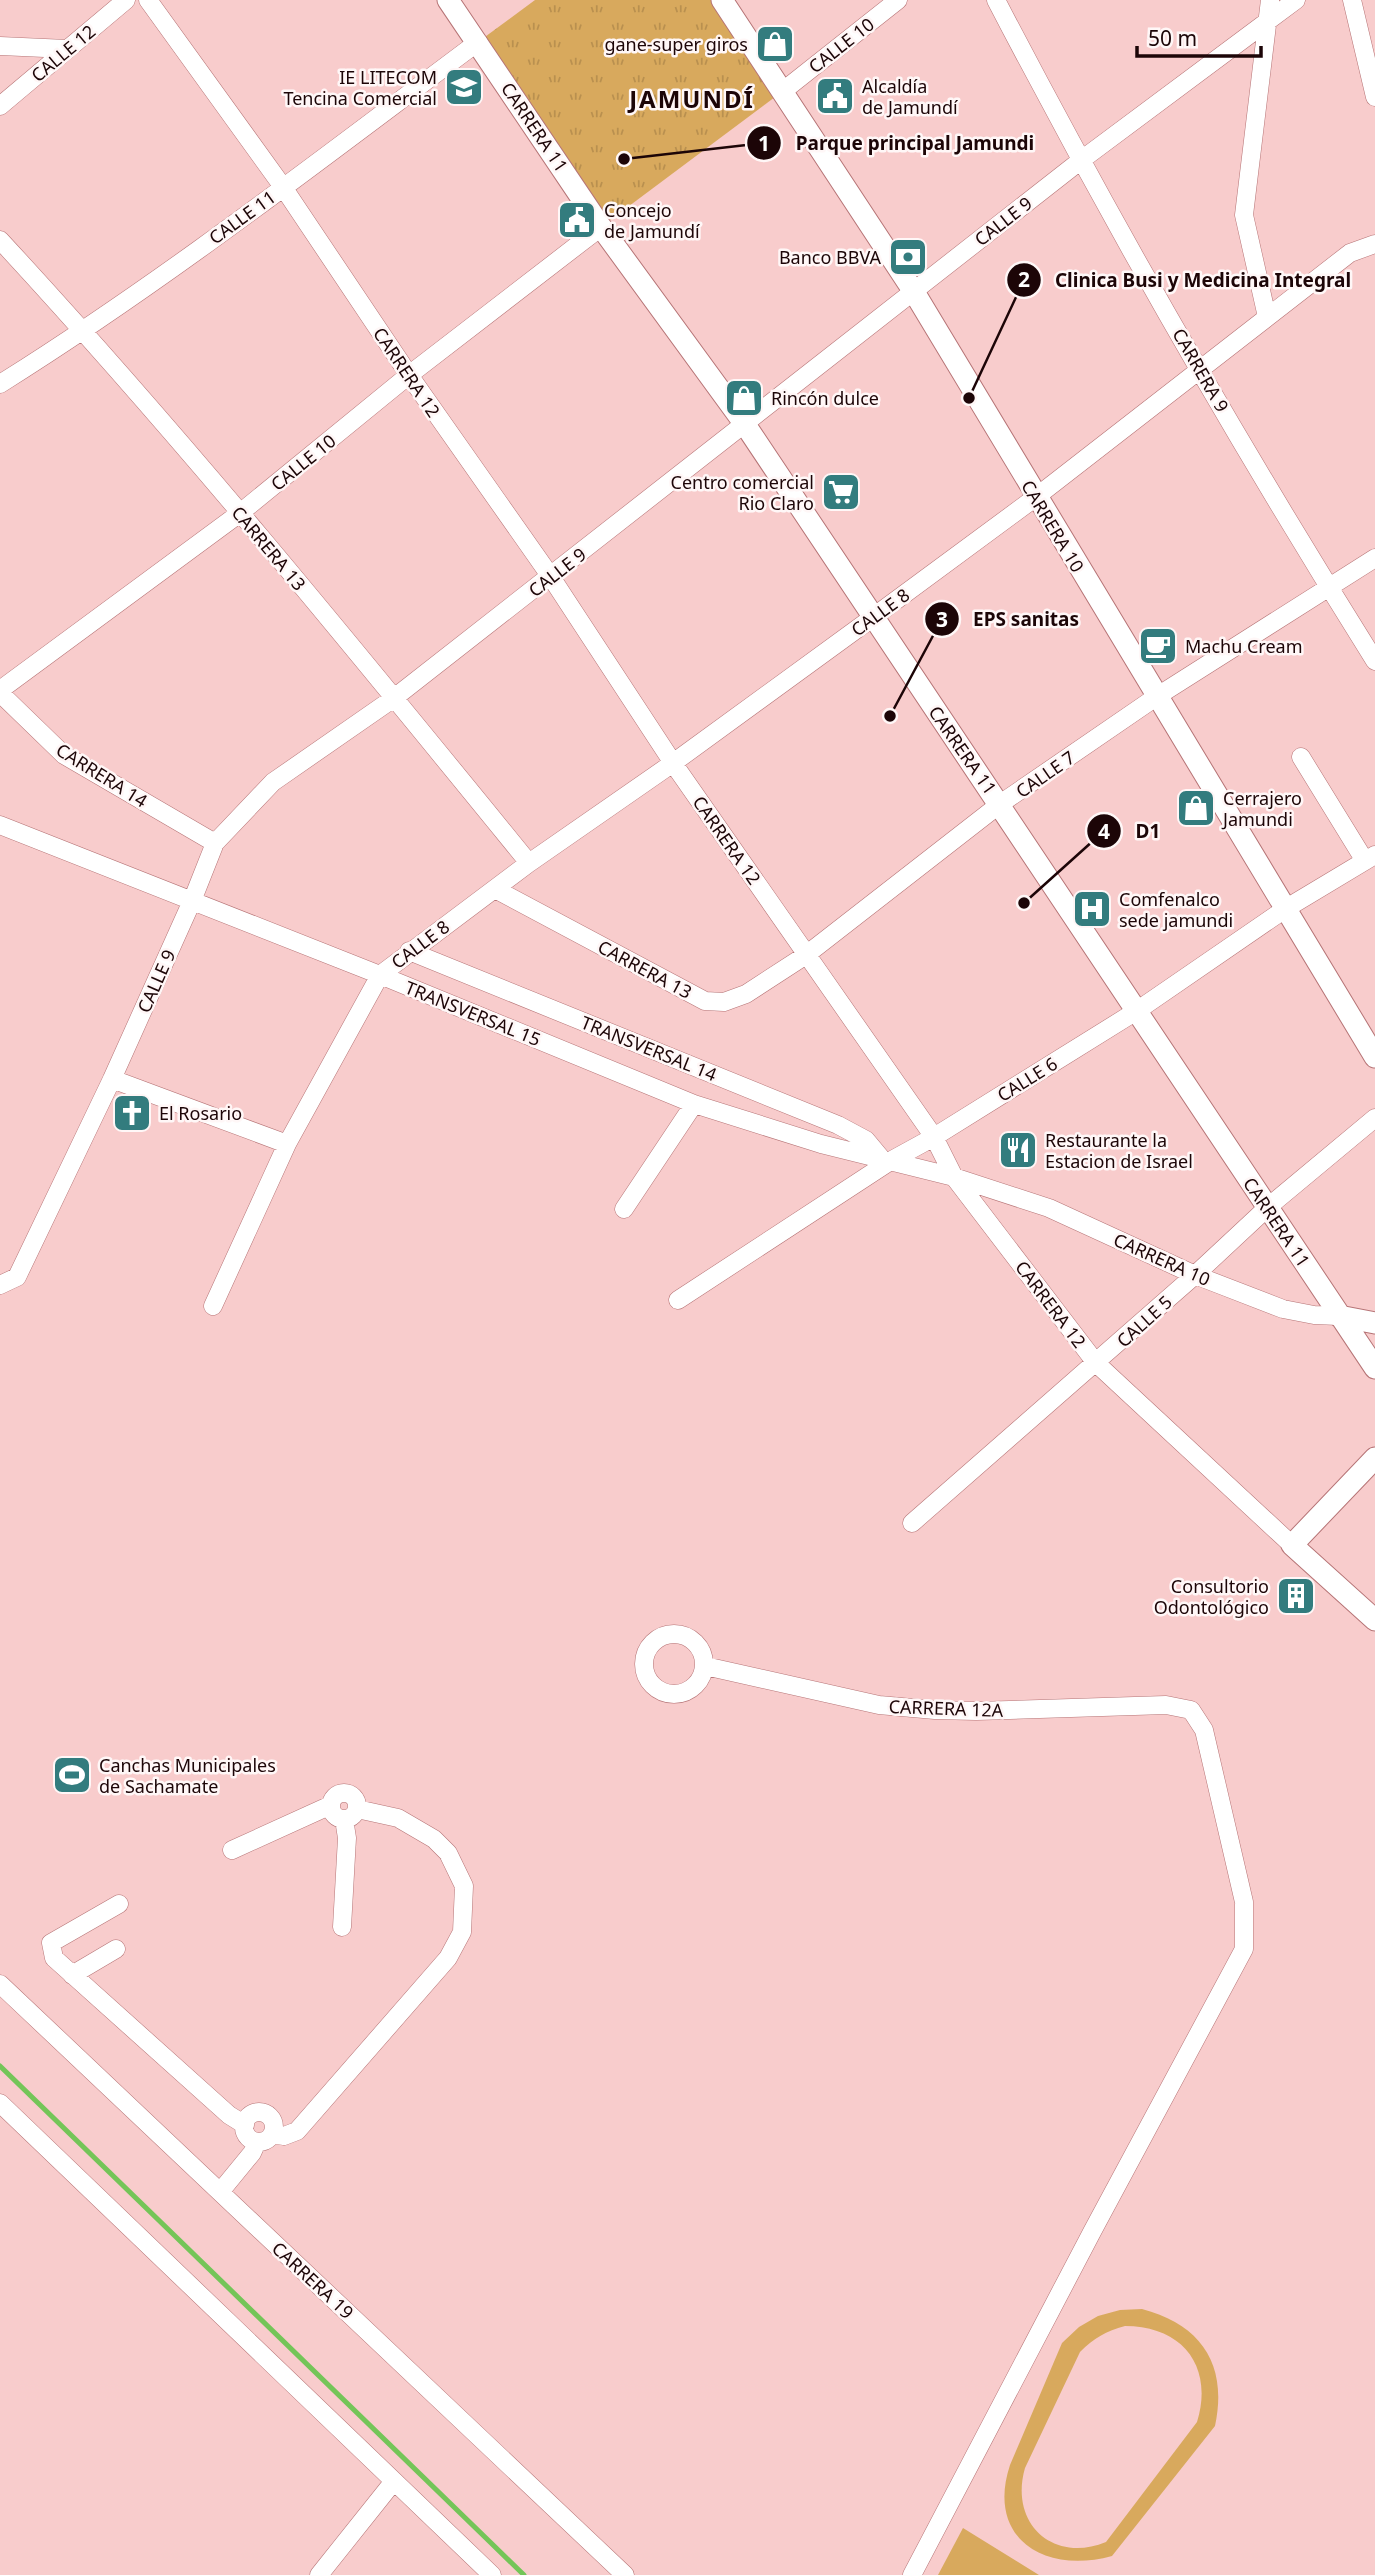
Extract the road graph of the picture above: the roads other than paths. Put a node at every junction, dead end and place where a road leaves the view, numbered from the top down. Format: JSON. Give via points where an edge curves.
{"nodes":[{"id":1,"x":126,"y":0,"type":"edge"},
{"id":2,"x":148,"y":0,"type":"edge"},
{"id":3,"x":447,"y":0,"type":"edge"},
{"id":4,"x":722,"y":0,"type":"edge"},
{"id":5,"x":898,"y":0,"type":"edge"},
{"id":6,"x":996,"y":0,"type":"edge"},
{"id":7,"x":1270,"y":0,"type":"edge"},
{"id":8,"x":1296,"y":0,"type":"edge"},
{"id":9,"x":1352,"y":0,"type":"edge"},
{"id":10,"x":1267,"y":20,"type":"junction"},
{"id":11,"x":478,"y":42,"type":"junction"},
{"id":12,"x":0,"y":46,"type":"edge"},
{"id":13,"x":67,"y":50,"type":"junction"},
{"id":14,"x":783,"y":91,"type":"junction"},
{"id":15,"x":1375,"y":95,"type":"edge"},
{"id":16,"x":0,"y":106,"type":"edge"},
{"id":17,"x":1080,"y":161,"type":"junction"},
{"id":18,"x":283,"y":187,"type":"junction"},
{"id":19,"x":601,"y":227,"type":"junction"},
{"id":20,"x":0,"y":240,"type":"edge"},
{"id":21,"x":1375,"y":244,"type":"edge"},
{"id":22,"x":914,"y":292,"type":"junction"},
{"id":23,"x":1266,"y":317,"type":"junction"},
{"id":24,"x":84,"y":331,"type":"junction"},
{"id":25,"x":1199,"y":369,"type":"junction"},
{"id":26,"x":409,"y":375,"type":"junction"},
{"id":27,"x":0,"y":384,"type":"edge"},
{"id":28,"x":744,"y":423,"type":"junction"},
{"id":29,"x":1036,"y":496,"type":"junction"},
{"id":30,"x":240,"y":513,"type":"junction"},
{"id":31,"x":1375,"y":558,"type":"edge"},
{"id":32,"x":551,"y":577,"type":"junction"},
{"id":33,"x":1329,"y":587,"type":"junction"},
{"id":34,"x":872,"y":618,"type":"junction"},
{"id":35,"x":1375,"y":661,"type":"edge"},
{"id":36,"x":0,"y":692,"type":"edge"},
{"id":37,"x":1156,"y":697,"type":"junction"},
{"id":38,"x":394,"y":698,"type":"junction"},
{"id":39,"x":1301,"y":757,"type":"dead end"},
{"id":40,"x":673,"y":763,"type":"junction"},
{"id":41,"x":1000,"y":804,"type":"junction"},
{"id":42,"x":0,"y":825,"type":"edge"},
{"id":43,"x":215,"y":843,"type":"junction"},
{"id":44,"x":1370,"y":858,"type":"edge"},
{"id":45,"x":529,"y":863,"type":"junction"},
{"id":46,"x":495,"y":889,"type":"junction"},
{"id":47,"x":192,"y":901,"type":"junction"},
{"id":48,"x":1285,"y":909,"type":"junction"},
{"id":49,"x":409,"y":951,"type":"junction"},
{"id":50,"x":806,"y":954,"type":"junction"},
{"id":51,"x":380,"y":975,"type":"junction"},
{"id":52,"x":724,"y":1002,"type":"joint"},
{"id":53,"x":1138,"y":1010,"type":"junction"},
{"id":54,"x":1375,"y":1058,"type":"edge"},
{"id":55,"x":112,"y":1079,"type":"junction"},
{"id":56,"x":694,"y":1104,"type":"junction"},
{"id":57,"x":1375,"y":1118,"type":"edge"},
{"id":58,"x":934,"y":1137,"type":"junction"},
{"id":59,"x":287,"y":1144,"type":"junction"},
{"id":60,"x":886,"y":1159,"type":"junction"},
{"id":61,"x":954,"y":1177,"type":"junction"},
{"id":62,"x":1268,"y":1207,"type":"junction"},
{"id":63,"x":624,"y":1209,"type":"dead end"},
{"id":64,"x":1195,"y":1275,"type":"junction"},
{"id":65,"x":0,"y":1285,"type":"edge"},
{"id":66,"x":678,"y":1300,"type":"dead end"},
{"id":67,"x":213,"y":1306,"type":"dead end"},
{"id":68,"x":1339,"y":1315,"type":"junction"},
{"id":69,"x":1375,"y":1323,"type":"edge"},
{"id":70,"x":1096,"y":1363,"type":"junction"},
{"id":71,"x":1375,"y":1368,"type":"edge"},
{"id":72,"x":1375,"y":1458,"type":"edge"},
{"id":73,"x":912,"y":1523,"type":"dead end"},
{"id":74,"x":1292,"y":1545,"type":"junction"},
{"id":75,"x":1375,"y":1620,"type":"edge"},
{"id":76,"x":705,"y":1666,"type":"dead end"},
{"id":77,"x":351,"y":1814,"type":"junction"},
{"id":78,"x":232,"y":1850,"type":"dead end"},
{"id":79,"x":120,"y":1904,"type":"dead end"},
{"id":80,"x":342,"y":1927,"type":"dead end"},
{"id":81,"x":116,"y":1949,"type":"dead end"},
{"id":82,"x":72,"y":1975,"type":"junction"},
{"id":83,"x":0,"y":1984,"type":"edge"},
{"id":84,"x":0,"y":2104,"type":"edge"},
{"id":85,"x":245,"y":2125,"type":"junction"},
{"id":86,"x":265,"y":2138,"type":"junction"},
{"id":87,"x":220,"y":2192,"type":"junction"},
{"id":88,"x":394,"y":2482,"type":"junction"},
{"id":89,"x":319,"y":2575,"type":"edge"},
{"id":90,"x":492,"y":2575,"type":"edge"},
{"id":91,"x":625,"y":2575,"type":"edge"},
{"id":92,"x":912,"y":2575,"type":"edge"}],
"edges":[{"from":1,"to":13,"type":"street","name":"CALLE 12"},
{"from":2,"to":18,"type":"street","name":"CARRERA 12"},
{"from":3,"to":11,"type":"main road","name":"CARRERA 11"},
{"from":4,"to":14,"type":"main road","name":"CARRERA 10"},
{"from":5,"to":14,"type":"street","name":"CALLE 10"},
{"from":6,"to":17,"type":"street","name":"CARRERA 9"},
{"from":7,"to":10,"type":"street"},
{"from":8,"to":10,"type":"street","name":"CALLE 9"},
{"from":9,"to":15,"type":"street"},
{"from":10,"to":17,"type":"street","name":"CALLE 9"},
{"from":10,"to":23,"type":"street","via":[[1244,215]]},
{"from":11,"to":18,"type":"street","name":"CALLE 11"},
{"from":11,"to":19,"type":"main road","name":"CARRERA 11"},
{"from":12,"to":13,"type":"street"},
{"from":13,"to":16,"type":"street","name":"CALLE 12"},
{"from":14,"to":22,"type":"main road","name":"CARRERA 10"},
{"from":17,"to":22,"type":"street","name":"CALLE 9"},
{"from":17,"to":25,"type":"street","name":"CARRERA 9"},
{"from":18,"to":24,"type":"street","name":"CALLE 11"},
{"from":18,"to":26,"type":"street","name":"CARRERA 12"},
{"from":19,"to":26,"type":"street","name":"CALLE 10"},
{"from":19,"to":28,"type":"main road","name":"CARRERA 11"},
{"from":20,"to":24,"type":"street","name":"CARRERA 13"},
{"from":21,"to":23,"type":"street","name":"CALLE 8","via":[[1350,253]]},
{"from":22,"to":28,"type":"street","name":"CALLE 9"},
{"from":22,"to":29,"type":"main road","name":"CARRERA 10"},
{"from":23,"to":25,"type":"street","name":"CALLE 8"},
{"from":24,"to":27,"type":"street","name":"CALLE 11"},
{"from":24,"to":30,"type":"street","name":"CARRERA 13"},
{"from":25,"to":29,"type":"street","name":"CALLE 8"},
{"from":25,"to":33,"type":"street","name":"CARRERA 9"},
{"from":26,"to":30,"type":"street","name":"CALLE 10"},
{"from":26,"to":32,"type":"street","name":"CARRERA 12"},
{"from":28,"to":32,"type":"street","name":"CALLE 9"},
{"from":28,"to":34,"type":"main road","name":"CARRERA 11"},
{"from":29,"to":34,"type":"street","name":"CALLE 8"},
{"from":29,"to":37,"type":"main road","name":"CARRERA 10"},
{"from":30,"to":36,"type":"street","name":"CALLE 10"},
{"from":30,"to":38,"type":"street","name":"CARRERA 13"},
{"from":31,"to":33,"type":"street","name":"CALLE 7"},
{"from":32,"to":38,"type":"street","name":"CALLE 9"},
{"from":32,"to":40,"type":"street","name":"CARRERA 12"},
{"from":33,"to":35,"type":"street","name":"CARRERA 9"},
{"from":33,"to":37,"type":"street","name":"CALLE 7"},
{"from":34,"to":40,"type":"street","name":"CALLE 8"},
{"from":34,"to":41,"type":"main road","name":"CARRERA 11"},
{"from":36,"to":43,"type":"street","name":"CARRERA 14","via":[[64,755]]},
{"from":37,"to":41,"type":"street","name":"CALLE 7"},
{"from":37,"to":48,"type":"main road","name":"CARRERA 10"},
{"from":38,"to":43,"type":"street","name":"CALLE 9","via":[[273,782]]},
{"from":38,"to":45,"type":"street","name":"CARRERA 13"},
{"from":39,"to":44,"type":"street"},
{"from":40,"to":45,"type":"street","name":"CALLE 8"},
{"from":40,"to":50,"type":"street","name":"CARRERA 12"},
{"from":41,"to":50,"type":"street","name":"CALLE 7"},
{"from":41,"to":53,"type":"main road","name":"CARRERA 11"},
{"from":42,"to":47,"type":"street","name":"TRANSVERSAL 15"},
{"from":43,"to":47,"type":"street","name":"CALLE 9"},
{"from":44,"to":48,"type":"street","name":"CALLE 6"},
{"from":45,"to":46,"type":"street","name":"CALLE 8"},
{"from":46,"to":49,"type":"street","name":"CALLE 8"},
{"from":46,"to":52,"type":"street","name":"CARRERA 13","via":[[705,1000]]},
{"from":47,"to":51,"type":"street","name":"TRANSVERSAL 15"},
{"from":47,"to":55,"type":"street","name":"CALLE 9"},
{"from":48,"to":53,"type":"street","name":"CALLE 6"},
{"from":48,"to":54,"type":"main road","name":"CARRERA 10"},
{"from":49,"to":51,"type":"street","name":"CALLE 8"},
{"from":49,"to":60,"type":"street","name":"TRANSVERSAL 14","via":[[838,1125],[866,1140]]},
{"from":50,"to":52,"type":"street","name":"CALLE 7","via":[[746,994]]},
{"from":50,"to":58,"type":"street","name":"CARRERA 12"},
{"from":51,"to":56,"type":"street","name":"TRANSVERSAL 15"},
{"from":51,"to":59,"type":"street"},
{"from":53,"to":58,"type":"street","name":"CALLE 6"},
{"from":53,"to":62,"type":"main road","name":"CARRERA 11"},
{"from":55,"to":59,"type":"street"},
{"from":55,"to":65,"type":"street","name":"CALLE 9","via":[[17,1277]]},
{"from":56,"to":60,"type":"street","name":"TRANSVERSAL 15"},
{"from":56,"to":63,"type":"street"},
{"from":57,"to":62,"type":"street","name":"CALLE 5"},
{"from":58,"to":60,"type":"street","name":"CALLE 6"},
{"from":58,"to":61,"type":"street","name":"CARRERA 12"},
{"from":59,"to":67,"type":"street"},
{"from":60,"to":61,"type":"street","name":"TRANSVERSAL 15"},
{"from":60,"to":66,"type":"street","name":"CALLE 6"},
{"from":61,"to":64,"type":"street","name":"CARRERA 10","via":[[1049,1208]]},
{"from":61,"to":70,"type":"street","name":"CARRERA 12"},
{"from":62,"to":64,"type":"street","name":"CALLE 5"},
{"from":62,"to":68,"type":"main road","name":"CARRERA 11"},
{"from":64,"to":68,"type":"street","name":"CARRERA 10","via":[[1283,1309]]},
{"from":64,"to":70,"type":"street","name":"CALLE 5"},
{"from":68,"to":69,"type":"main road","name":"CARRERA 10"},
{"from":68,"to":71,"type":"main road","name":"CARRERA 11"},
{"from":70,"to":73,"type":"street","name":"CALLE 5"},
{"from":70,"to":74,"type":"street","name":"CARRERA 12"},
{"from":72,"to":74,"type":"main road"},
{"from":74,"to":75,"type":"main road","name":"CARRERA 12"},
{"from":76,"to":92,"type":"street","name":"CARRERA 12A","via":[[879,1705],[976,1711],[1166,1704],[1191,1710],[1204,1730],[1244,1902],[1244,1949]]},
{"from":77,"to":78,"type":"street","via":[[355,1797],[344,1792],[334,1797],[331,1805]]},
{"from":77,"to":80,"type":"street"},
{"from":77,"to":86,"type":"street","via":[[398,1818],[448,1853],[464,1886],[462,1932],[448,1958],[297,2132]]},
{"from":79,"to":82,"type":"street","via":[[51,1942],[54,1958]]},
{"from":81,"to":82,"type":"street"},
{"from":82,"to":85,"type":"street"},
{"from":83,"to":87,"type":"street","name":"CARRERA 19"},
{"from":84,"to":88,"type":"street"},
{"from":85,"to":86,"type":"street","via":[[248,2136]]},
{"from":85,"to":86,"type":"street","via":[[250,2115],[267,2114],[274,2123]]},
{"from":86,"to":87,"type":"street"},
{"from":87,"to":91,"type":"street","name":"CARRERA 19"},
{"from":88,"to":89,"type":"street"},
{"from":88,"to":90,"type":"street"}]}
